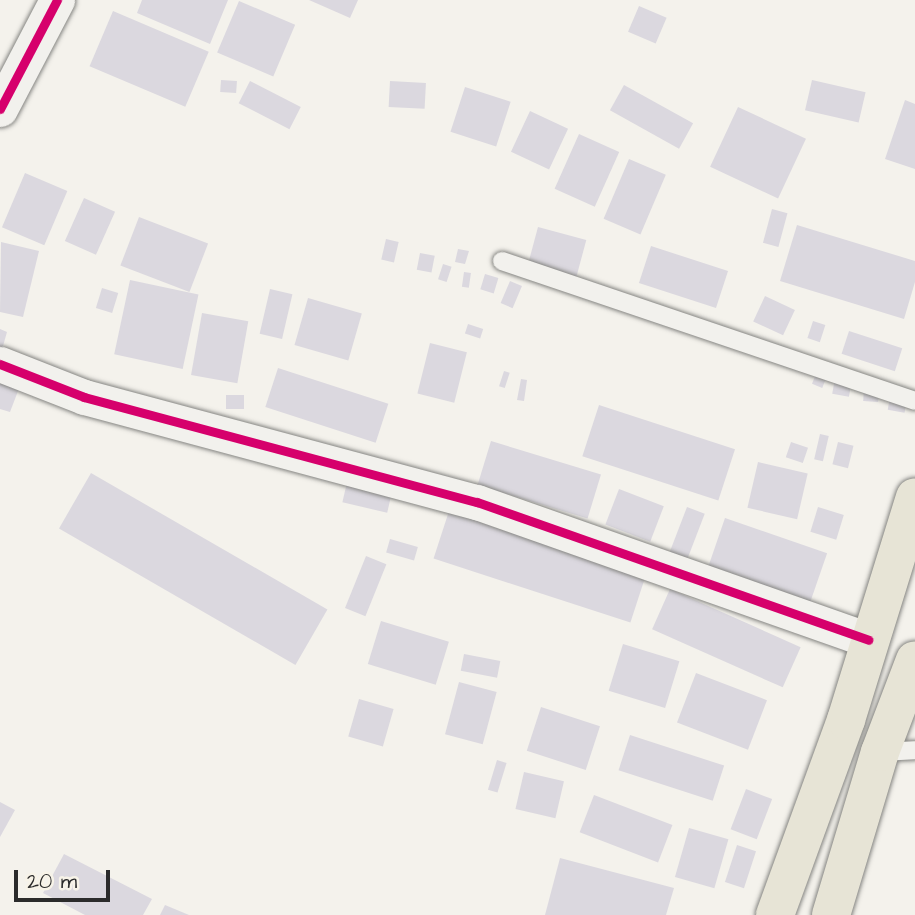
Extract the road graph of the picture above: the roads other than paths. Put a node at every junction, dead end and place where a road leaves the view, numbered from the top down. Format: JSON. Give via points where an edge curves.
{"nodes":[{"id":1,"x":57,"y":0,"type":"edge"},
{"id":2,"x":0,"y":109,"type":"edge"},
{"id":3,"x":502,"y":261,"type":"dead end"},
{"id":4,"x":0,"y":364,"type":"edge"},
{"id":5,"x":915,"y":401,"type":"edge"},
{"id":6,"x":915,"y":497,"type":"edge"},
{"id":7,"x":868,"y":640,"type":"junction"},
{"id":8,"x":915,"y":660,"type":"edge"},
{"id":9,"x":897,"y":751,"type":"edge"},
{"id":10,"x":775,"y":915,"type":"edge"},
{"id":11,"x":831,"y":915,"type":"edge"}],
"edges":[{"from":1,"to":2,"type":"street"},
{"from":3,"to":5,"type":"lane"},
{"from":4,"to":7,"type":"street","via":[[84,397],[477,502]]},
{"from":6,"to":7,"type":"main road"},
{"from":7,"to":10,"type":"main road","via":[[846,720]]},
{"from":8,"to":9,"type":"main road"},
{"from":9,"to":11,"type":"main road"}]}
